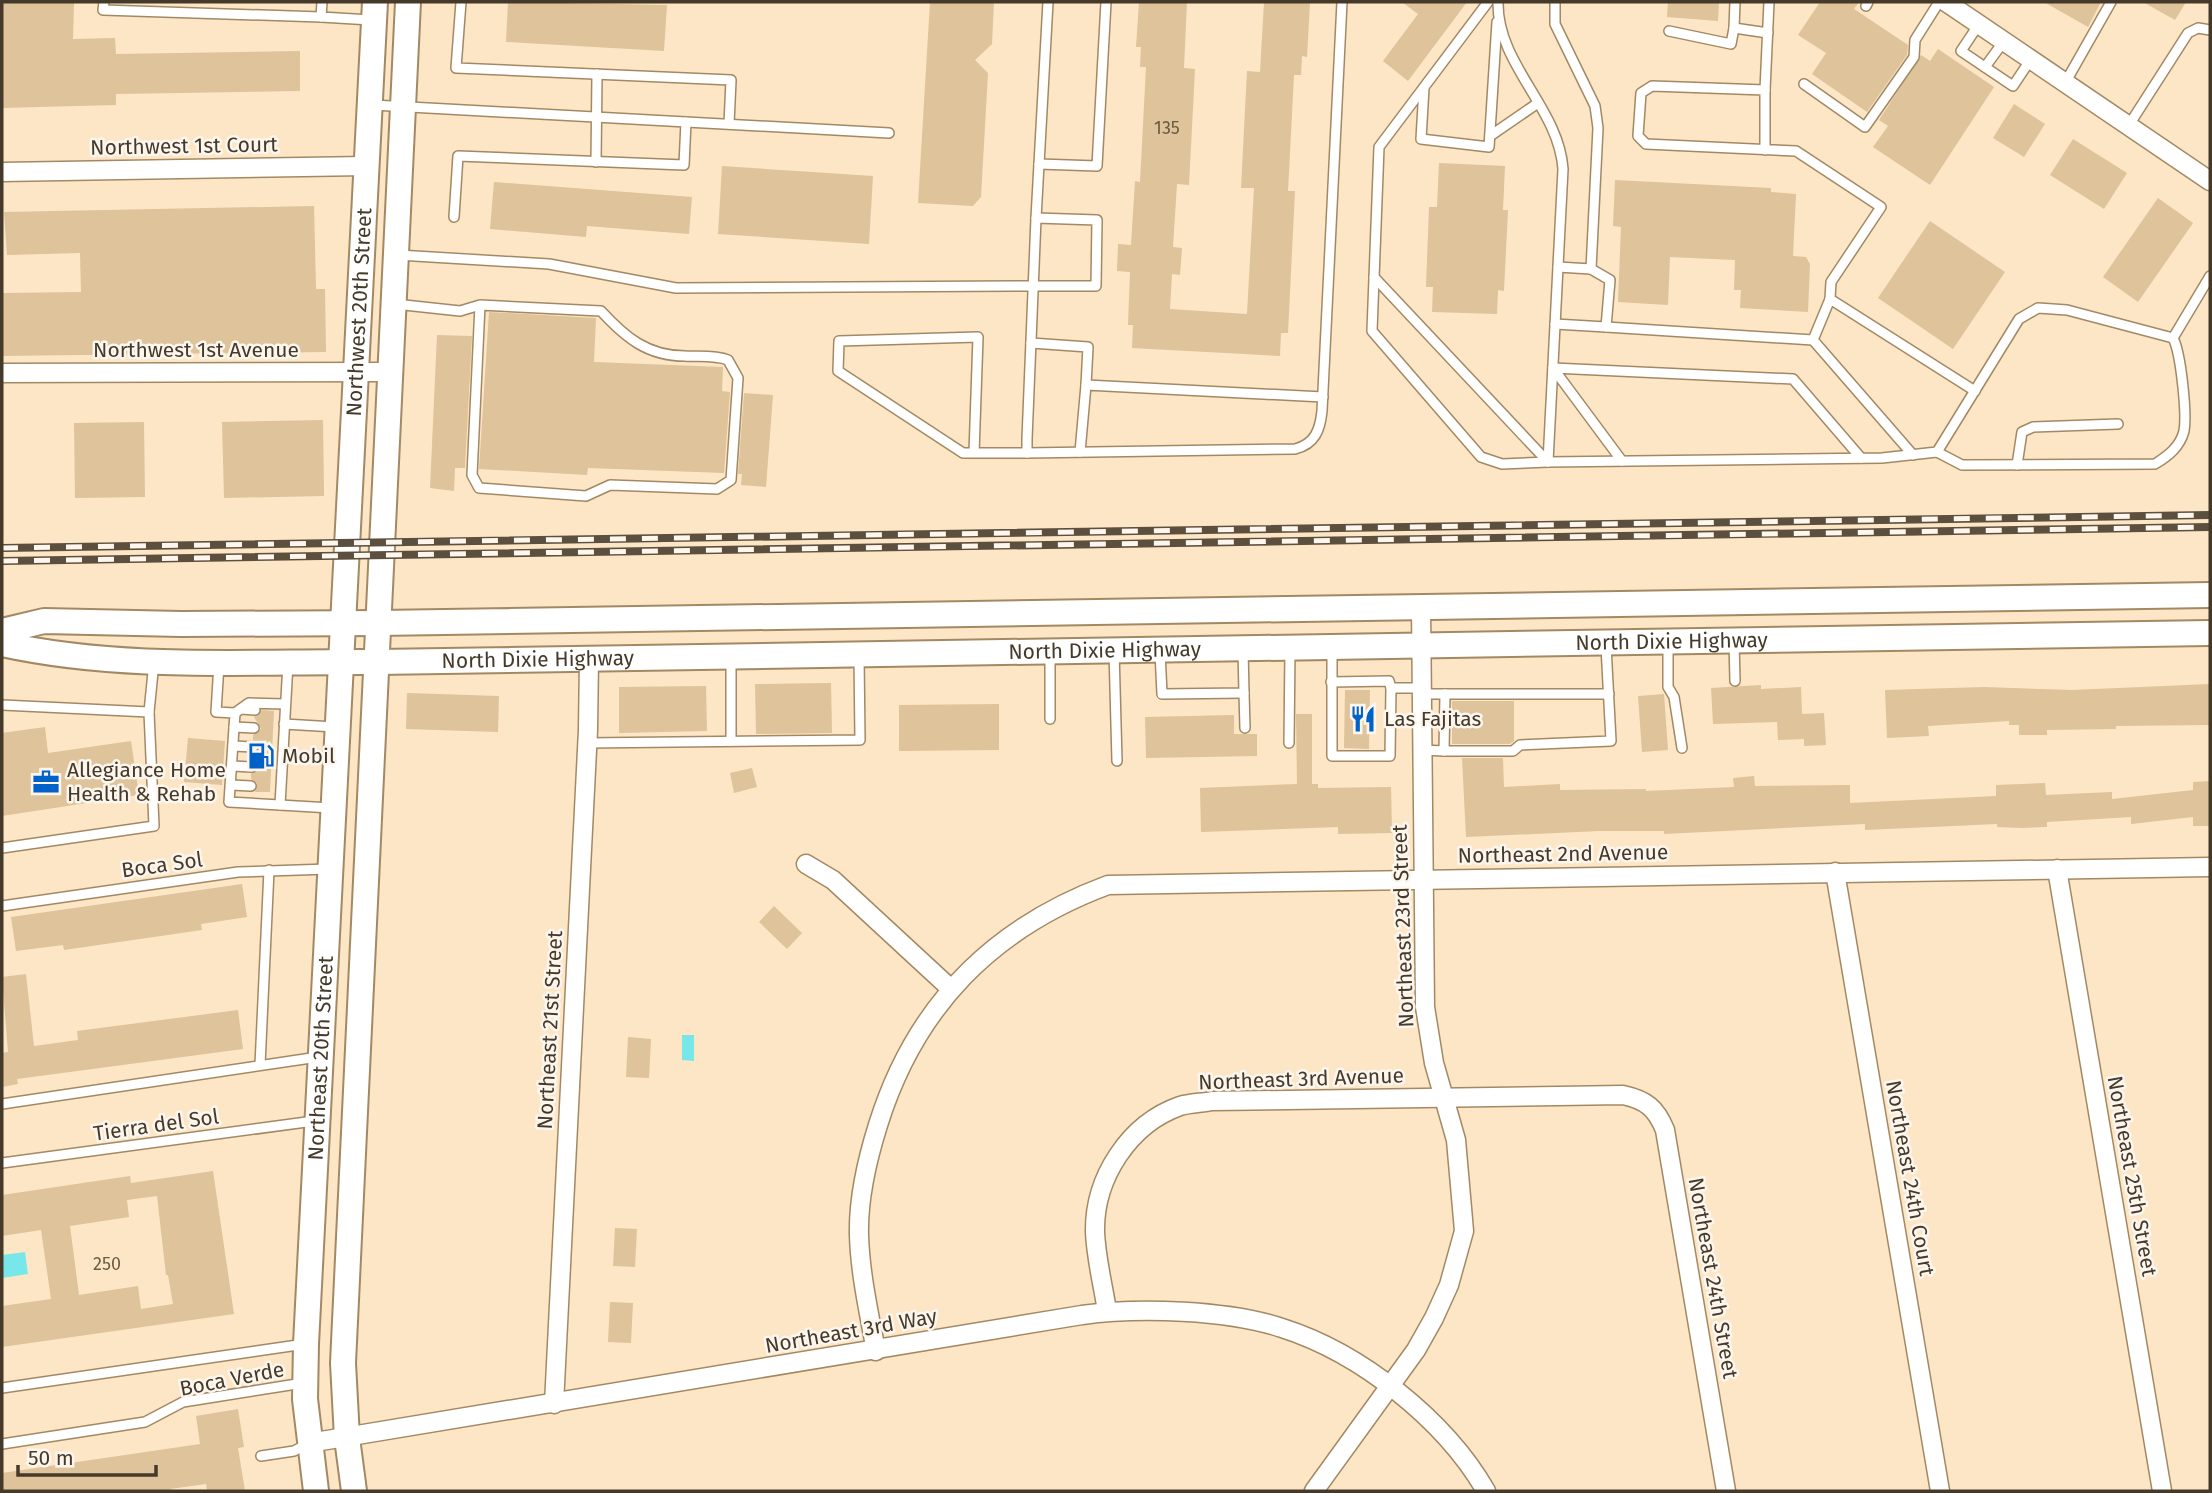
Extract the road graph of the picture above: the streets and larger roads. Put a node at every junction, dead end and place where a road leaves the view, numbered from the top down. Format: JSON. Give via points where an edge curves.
{"nodes":[{"id":1,"x":408,"y":2,"type":"edge"},
{"id":2,"x":1957,"y":5,"type":"edge"},
{"id":3,"x":374,"y":11,"type":"edge"},
{"id":4,"x":366,"y":166,"type":"junction"},
{"id":5,"x":2,"y":172,"type":"edge"},
{"id":6,"x":2210,"y":181,"type":"edge"},
{"id":7,"x":364,"y":204,"type":"junction"},
{"id":8,"x":396,"y":255,"type":"junction"},
{"id":9,"x":390,"y":372,"type":"junction"},
{"id":10,"x":2,"y":373,"type":"edge"},
{"id":11,"x":355,"y":373,"type":"junction"},
{"id":12,"x":2210,"y":595,"type":"edge"},
{"id":13,"x":1421,"y":607,"type":"junction"},
{"id":14,"x":930,"y":615,"type":"junction"},
{"id":15,"x":343,"y":623,"type":"junction"},
{"id":16,"x":379,"y":623,"type":"junction"},
{"id":17,"x":2,"y":631,"type":"edge"},
{"id":18,"x":2210,"y":633,"type":"edge"},
{"id":19,"x":2,"y":644,"type":"edge"},
{"id":20,"x":1421,"y":646,"type":"junction"},
{"id":21,"x":930,"y":653,"type":"junction"},
{"id":22,"x":589,"y":659,"type":"junction"},
{"id":23,"x":341,"y":661,"type":"junction"},
{"id":24,"x":378,"y":662,"type":"junction"},
{"id":25,"x":806,"y":864,"type":"dead end"},
{"id":26,"x":2210,"y":867,"type":"edge"},
{"id":27,"x":2056,"y":869,"type":"junction"},
{"id":28,"x":1835,"y":873,"type":"junction"},
{"id":29,"x":1423,"y":879,"type":"junction"},
{"id":30,"x":364,"y":961,"type":"junction"},
{"id":31,"x":324,"y":963,"type":"junction"},
{"id":32,"x":951,"y":989,"type":"junction"},
{"id":33,"x":1623,"y":1095,"type":"joint"},
{"id":34,"x":1444,"y":1097,"type":"junction"},
{"id":35,"x":1107,"y":1311,"type":"junction"},
{"id":36,"x":876,"y":1351,"type":"junction"},
{"id":37,"x":1390,"y":1385,"type":"junction"},
{"id":38,"x":554,"y":1404,"type":"junction"},
{"id":39,"x":347,"y":1438,"type":"junction"},
{"id":40,"x":309,"y":1443,"type":"junction"},
{"id":41,"x":316,"y":1491,"type":"edge"},
{"id":42,"x":354,"y":1491,"type":"edge"},
{"id":43,"x":1314,"y":1491,"type":"edge"},
{"id":44,"x":1486,"y":1491,"type":"edge"},
{"id":45,"x":1726,"y":1491,"type":"edge"},
{"id":46,"x":1940,"y":1491,"type":"edge"},
{"id":47,"x":2162,"y":1491,"type":"edge"}],
"edges":[{"from":1,"to":8,"type":"main road","name":"Northwest 20th Street"},
{"from":2,"to":6,"type":"street"},
{"from":3,"to":4,"type":"main road","name":"Northwest 20th Street"},
{"from":4,"to":5,"type":"street","name":"Northwest 1st Court"},
{"from":4,"to":7,"type":"main road","name":"Northwest 20th Street"},
{"from":7,"to":8,"type":"main road","via":[[385,245]]},
{"from":7,"to":11,"type":"main road","name":"Northwest 20th Street"},
{"from":8,"to":9,"type":"main road","name":"Northwest 20th Street"},
{"from":9,"to":11,"type":"street","name":"Northwest 1st Avenue"},
{"from":9,"to":16,"type":"main road","name":"Northwest 20th Street"},
{"from":10,"to":11,"type":"street","name":"Northwest 1st Avenue"},
{"from":11,"to":15,"type":"main road","name":"Northwest 20th Street"},
{"from":12,"to":13,"type":"main road","name":"North Dixie Highway"},
{"from":13,"to":14,"type":"main road","name":"North Dixie Highway"},
{"from":13,"to":20,"type":"street","name":"Northeast 23rd Street"},
{"from":14,"to":16,"type":"main road","name":"North Dixie Highway"},
{"from":14,"to":21,"type":"main road"},
{"from":15,"to":16,"type":"main road","name":"North Dixie Highway"},
{"from":15,"to":17,"type":"main road","name":"North Dixie Highway","via":[[44,621]]},
{"from":15,"to":23,"type":"main road","name":"Northeast 20th Street"},
{"from":16,"to":24,"type":"main road","name":"Northeast 20th Street"},
{"from":18,"to":20,"type":"main road","name":"North Dixie Highway"},
{"from":19,"to":23,"type":"main road","name":"North Dixie Highway","via":[[45,653],[154,661]]},
{"from":20,"to":21,"type":"main road","name":"North Dixie Highway"},
{"from":20,"to":29,"type":"street","name":"Northeast 23rd Street"},
{"from":21,"to":22,"type":"main road","name":"North Dixie Highway"},
{"from":22,"to":24,"type":"main road","name":"North Dixie Highway"},
{"from":22,"to":38,"type":"street","name":"Northeast 21st Street"},
{"from":23,"to":24,"type":"main road","name":"North Dixie Highway"},
{"from":23,"to":31,"type":"main road","name":"Northeast 20th Street"},
{"from":24,"to":30,"type":"main road","name":"Northeast 20th Street"},
{"from":25,"to":32,"type":"street","via":[[833,880]]},
{"from":26,"to":27,"type":"street","name":"Northeast 2nd Avenue"},
{"from":27,"to":28,"type":"street","name":"Northeast 2nd Avenue"},
{"from":27,"to":47,"type":"street","name":"Northeast 25th Street"},
{"from":28,"to":29,"type":"street","name":"Northeast 2nd Avenue"},
{"from":28,"to":46,"type":"street","name":"Northeast 24th Court"},
{"from":29,"to":32,"type":"street","name":"Northeast 2nd Avenue","via":[[1108,885],[1064,901],[1028,922],[991,949]]},
{"from":29,"to":34,"type":"street","name":"Northeast 23rd Street","via":[[1425,1007]]},
{"from":30,"to":31,"type":"main road"},
{"from":30,"to":39,"type":"main road","name":"Northeast 20th Street","via":[[343,1363]]},
{"from":31,"to":40,"type":"main road","name":"Northeast 20th Street","via":[[306,1344]]},
{"from":32,"to":36,"type":"street","name":"Northeast 2nd Avenue","via":[[903,1058],[885,1101],[864,1181],[859,1235]]},
{"from":33,"to":34,"type":"street","name":"Northeast 3rd Avenue"},
{"from":33,"to":45,"type":"street","name":"Northeast 24th Street","via":[[1650,1105],[1665,1130]]},
{"from":34,"to":35,"type":"street","name":"Northeast 3rd Avenue","via":[[1212,1101],[1180,1106],[1153,1121],[1116,1158],[1099,1197],[1095,1232]]},
{"from":34,"to":37,"type":"street","name":"Northeast 23rd Street","via":[[1456,1140],[1464,1231],[1434,1318]]},
{"from":35,"to":36,"type":"street","name":"Northeast 3rd Way"},
{"from":35,"to":37,"type":"street","name":"Northeast 3rd Way","via":[[1160,1310],[1282,1328],[1354,1362]]},
{"from":36,"to":38,"type":"street","name":"Northeast 3rd Way"},
{"from":37,"to":43,"type":"street","name":"Northeast 23rd Street"},
{"from":37,"to":44,"type":"street","name":"Northeast 3rd Way","via":[[1433,1422]]},
{"from":38,"to":39,"type":"street","name":"Northeast 3rd Way"},
{"from":39,"to":40,"type":"street","name":"Northeast 3rd Way"},
{"from":39,"to":42,"type":"main road","name":"Northeast 20th Street"},
{"from":40,"to":41,"type":"main road","name":"Northeast 20th Street"}]}
